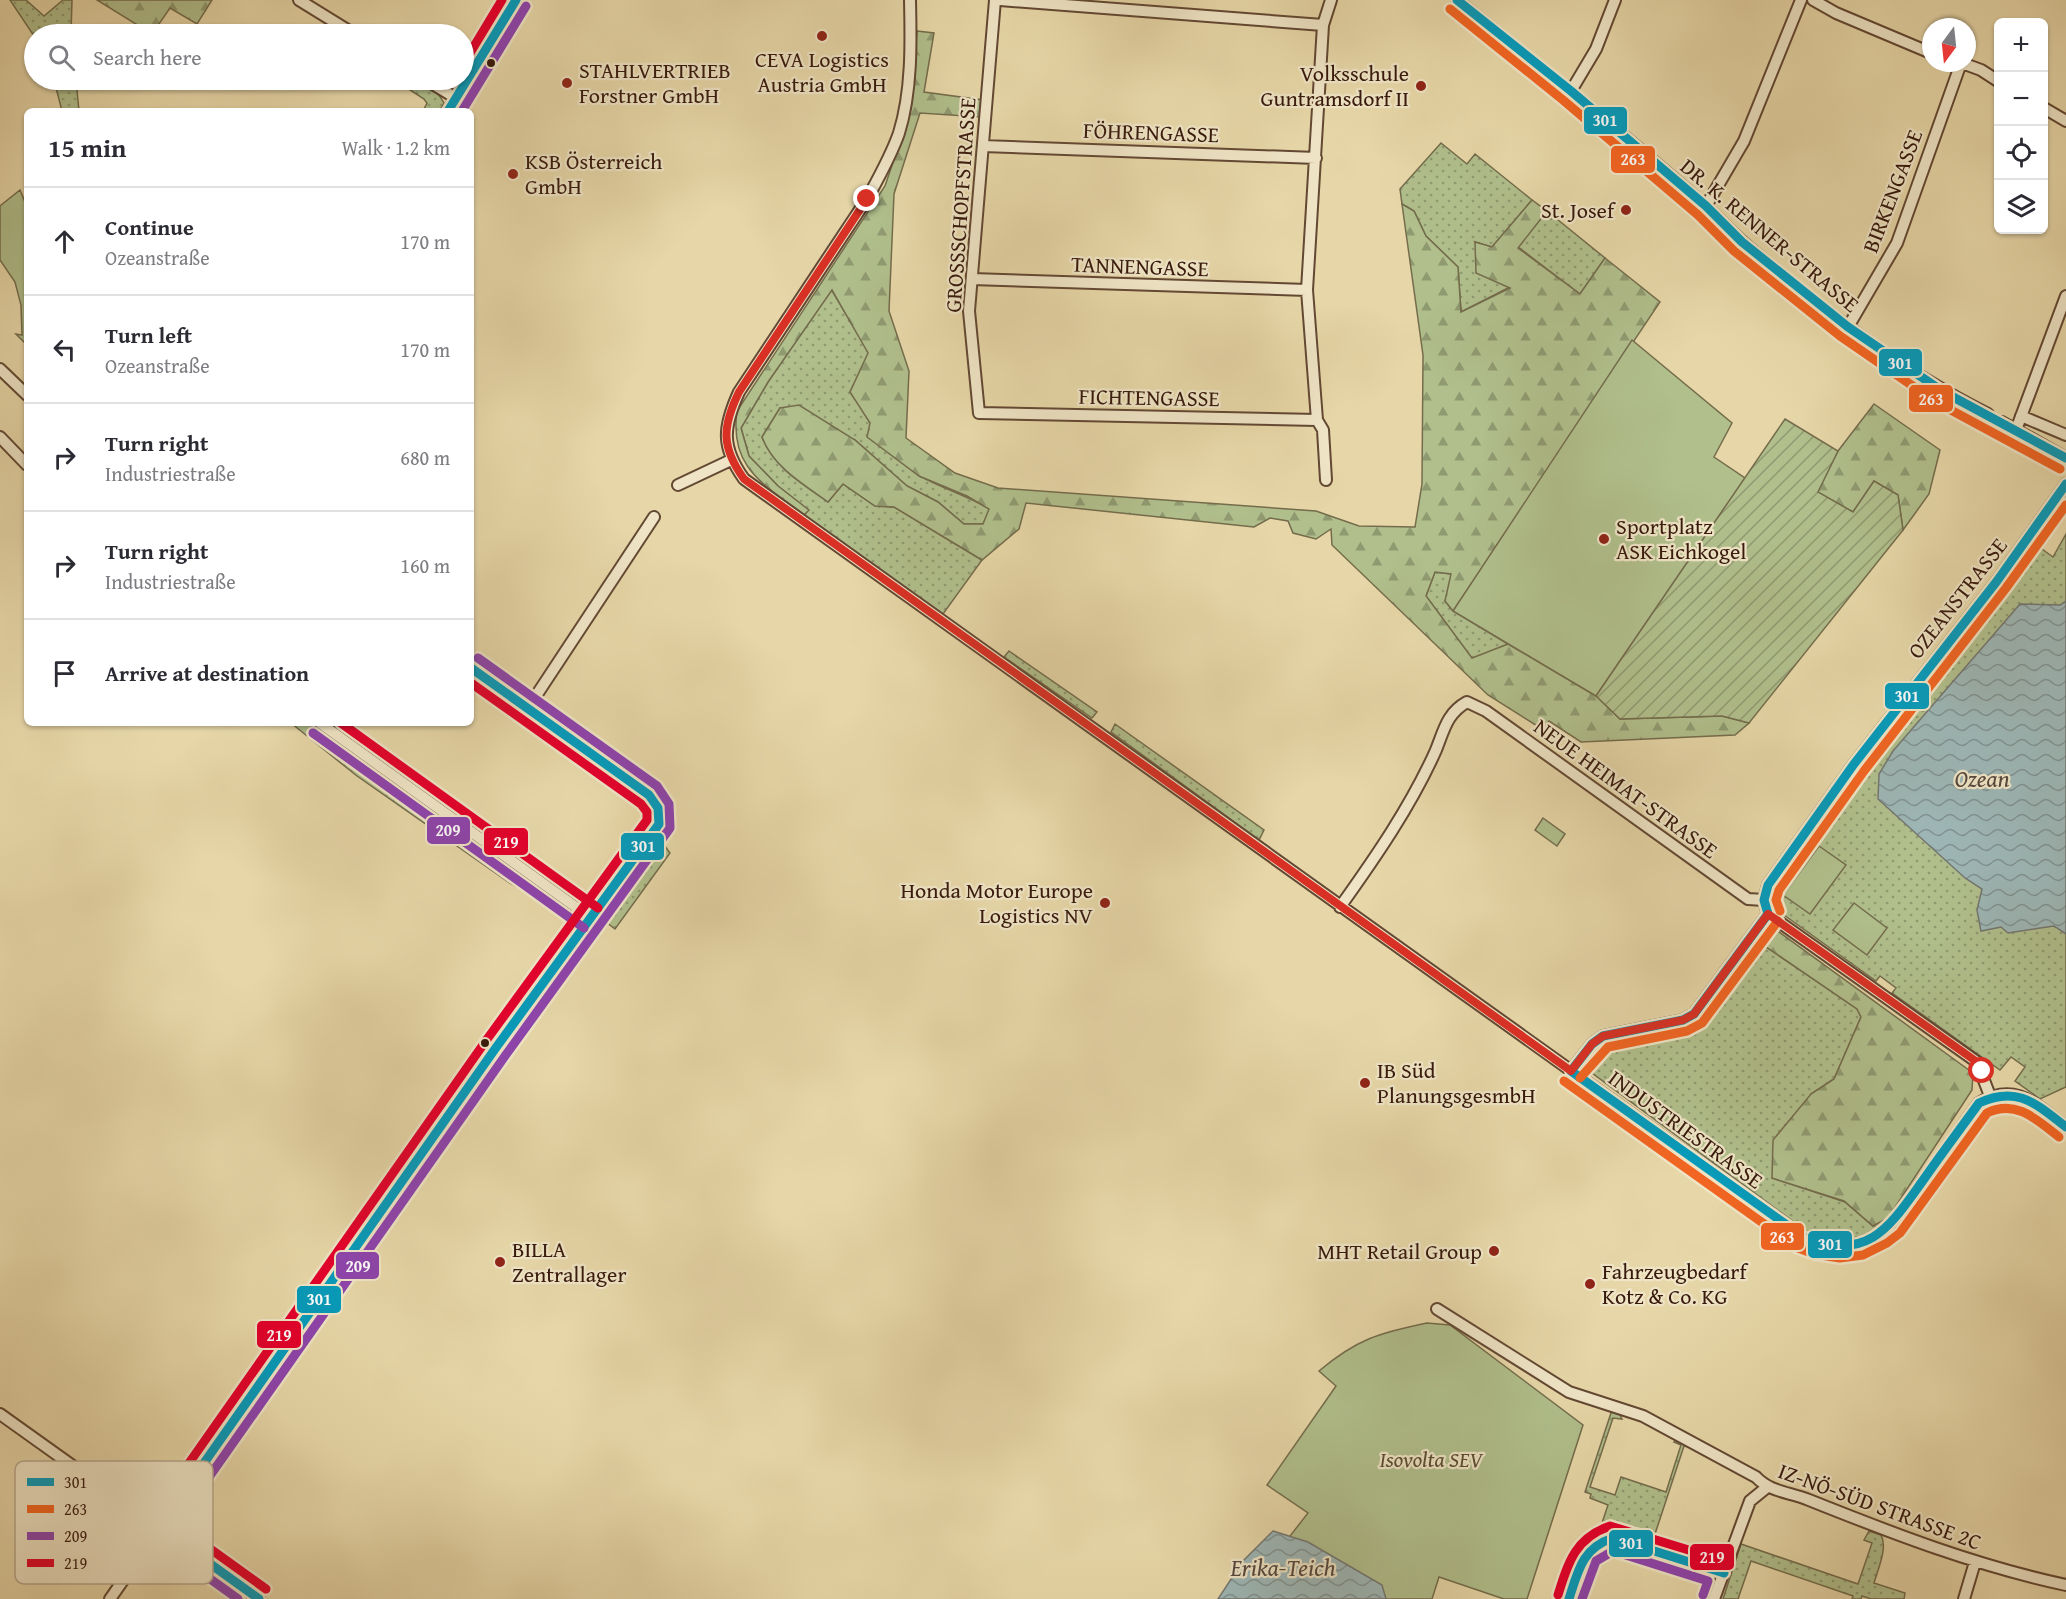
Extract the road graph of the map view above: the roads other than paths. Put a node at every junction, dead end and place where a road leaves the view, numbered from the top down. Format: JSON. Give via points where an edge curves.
{"nodes":[{"id":1,"x":299,"y":0,"type":"edge"},
{"id":2,"x":516,"y":0,"type":"edge"},
{"id":3,"x":910,"y":0,"type":"edge"},
{"id":4,"x":995,"y":0,"type":"edge"},
{"id":5,"x":1000,"y":0,"type":"edge"},
{"id":6,"x":1331,"y":0,"type":"edge"},
{"id":7,"x":1456,"y":0,"type":"edge"},
{"id":8,"x":1615,"y":0,"type":"edge"},
{"id":9,"x":1801,"y":0,"type":"edge"},
{"id":10,"x":1813,"y":0,"type":"edge"},
{"id":11,"x":338,"y":24,"type":"edge"},
{"id":12,"x":1323,"y":25,"type":"junction"},
{"id":13,"x":1922,"y":49,"type":"edge"},
{"id":14,"x":1976,"y":68,"type":"edge"},
{"id":15,"x":474,"y":69,"type":"edge"},
{"id":16,"x":1958,"y":72,"type":"edge"},
{"id":17,"x":1994,"y":78,"type":"edge"},
{"id":18,"x":443,"y":90,"type":"edge"},
{"id":19,"x":461,"y":90,"type":"edge"},
{"id":20,"x":1571,"y":91,"type":"junction"},
{"id":21,"x":456,"y":98,"type":"junction"},
{"id":22,"x":450,"y":108,"type":"edge"},
{"id":23,"x":2048,"y":111,"type":"edge"},
{"id":24,"x":2066,"y":121,"type":"edge"},
{"id":25,"x":983,"y":146,"type":"junction"},
{"id":26,"x":1316,"y":158,"type":"junction"},
{"id":27,"x":1706,"y":206,"type":"junction"},
{"id":28,"x":972,"y":279,"type":"junction"},
{"id":29,"x":1307,"y":290,"type":"junction"},
{"id":30,"x":2066,"y":296,"type":"edge"},
{"id":31,"x":1848,"y":327,"type":"junction"},
{"id":32,"x":0,"y":369,"type":"edge"},
{"id":33,"x":24,"y":392,"type":"edge"},
{"id":34,"x":979,"y":413,"type":"joint"},
{"id":35,"x":1988,"y":414,"type":"dead end"},
{"id":36,"x":2021,"y":416,"type":"junction"},
{"id":37,"x":1317,"y":420,"type":"junction"},
{"id":38,"x":2002,"y":422,"type":"dead end"},
{"id":39,"x":2016,"y":430,"type":"junction"},
{"id":40,"x":2066,"y":435,"type":"edge"},
{"id":41,"x":0,"y":437,"type":"edge"},
{"id":42,"x":2066,"y":458,"type":"edge"},
{"id":43,"x":730,"y":460,"type":"junction"},
{"id":44,"x":24,"y":462,"type":"edge"},
{"id":45,"x":1326,"y":480,"type":"dead end"},
{"id":46,"x":2066,"y":484,"type":"edge"},
{"id":47,"x":678,"y":485,"type":"dead end"},
{"id":48,"x":654,"y":517,"type":"dead end"},
{"id":49,"x":474,"y":670,"type":"edge"},
{"id":50,"x":528,"y":708,"type":"junction"},
{"id":51,"x":324,"y":726,"type":"edge"},
{"id":52,"x":1764,"y":900,"type":"junction"},
{"id":53,"x":1340,"y":907,"type":"junction"},
{"id":54,"x":1768,"y":914,"type":"junction"},
{"id":55,"x":591,"y":918,"type":"junction"},
{"id":56,"x":1571,"y":1071,"type":"junction"},
{"id":57,"x":1990,"y":1096,"type":"junction"},
{"id":58,"x":2066,"y":1127,"type":"edge"},
{"id":59,"x":1437,"y":1309,"type":"dead end"},
{"id":60,"x":0,"y":1414,"type":"edge"},
{"id":61,"x":66,"y":1461,"type":"edge"},
{"id":62,"x":205,"y":1461,"type":"edge"},
{"id":63,"x":1766,"y":1488,"type":"junction"},
{"id":64,"x":1975,"y":1562,"type":"junction"},
{"id":65,"x":213,"y":1566,"type":"edge"},
{"id":66,"x":1724,"y":1573,"type":"junction"},
{"id":67,"x":120,"y":1584,"type":"edge"},
{"id":68,"x":2066,"y":1585,"type":"edge"},
{"id":69,"x":110,"y":1599,"type":"edge"},
{"id":70,"x":259,"y":1599,"type":"edge"},
{"id":71,"x":1569,"y":1599,"type":"edge"},
{"id":72,"x":1714,"y":1599,"type":"edge"},
{"id":73,"x":1964,"y":1599,"type":"edge"}],
"edges":[{"from":1,"to":11,"type":"street"},
{"from":2,"to":15,"type":"street"},
{"from":3,"to":43,"type":"street","via":[[910,53],[899,132],[867,199],[739,392],[728,415],[726,439]]},
{"from":4,"to":25,"type":"street","name":"GROSSSCHOPFSTRASSE"},
{"from":5,"to":12,"type":"street"},
{"from":6,"to":12,"type":"street"},
{"from":7,"to":20,"type":"street","name":"DR. K. RENNER-STRASSE"},
{"from":8,"to":20,"type":"street","via":[[1596,49]]},
{"from":9,"to":27,"type":"street","via":[[1744,141]]},
{"from":10,"to":13,"type":"street"},
{"from":12,"to":26,"type":"street"},
{"from":14,"to":17,"type":"street"},
{"from":16,"to":31,"type":"street","name":"BIRKENGASSE","via":[[1897,243]]},
{"from":18,"to":21,"type":"street"},
{"from":19,"to":21,"type":"street"},
{"from":20,"to":27,"type":"street","name":"DR. K. RENNER-STRASSE"},
{"from":21,"to":22,"type":"street"},
{"from":23,"to":24,"type":"street"},
{"from":25,"to":26,"type":"street","name":"FÖHRENGASSE"},
{"from":25,"to":28,"type":"street","name":"GROSSSCHOPFSTRASSE"},
{"from":26,"to":29,"type":"street"},
{"from":27,"to":31,"type":"street","name":"DR. K. RENNER-STRASSE","via":[[1742,242]]},
{"from":28,"to":29,"type":"street","name":"TANNENGASSE"},
{"from":28,"to":34,"type":"street","name":"GROSSSCHOPFSTRASSE","via":[[969,311]]},
{"from":29,"to":37,"type":"street"},
{"from":30,"to":36,"type":"street"},
{"from":31,"to":35,"type":"street","name":"DR. K. RENNER-STRASSE","via":[[1942,391]]},
{"from":32,"to":33,"type":"street"},
{"from":34,"to":37,"type":"street","name":"FICHTENGASSE"},
{"from":36,"to":39,"type":"street"},
{"from":36,"to":40,"type":"street"},
{"from":37,"to":45,"type":"street","via":[[1323,430]]},
{"from":38,"to":39,"type":"street"},
{"from":39,"to":42,"type":"street"},
{"from":41,"to":44,"type":"street"},
{"from":43,"to":47,"type":"street"},
{"from":43,"to":53,"type":"street","name":"INDUSTRIESTRASSE","via":[[744,479],[821,536]]},
{"from":46,"to":52,"type":"street","name":"OZEANSTRASSE","via":[[1997,581],[1854,764],[1768,885]]},
{"from":48,"to":50,"type":"street"},
{"from":49,"to":50,"type":"street"},
{"from":50,"to":55,"type":"street","via":[[649,795],[661,814],[659,824]]},
{"from":51,"to":55,"type":"street"},
{"from":52,"to":53,"type":"street","name":"NEUE HEIMAT-STRASSE","via":[[1748,899],[1486,711],[1467,702],[1453,709],[1409,800]]},
{"from":52,"to":54,"type":"street"},
{"from":53,"to":56,"type":"street","name":"INDUSTRIESTRASSE"},
{"from":54,"to":56,"type":"street","via":[[1694,1014],[1683,1020],[1603,1036]]},
{"from":54,"to":57,"type":"street","via":[[1977,1062]]},
{"from":55,"to":62,"type":"street"},
{"from":56,"to":57,"type":"street","name":"INDUSTRIESTRASSE","via":[[1805,1238],[1822,1246],[1842,1248],[1867,1242],[1890,1226],[1979,1103]]},
{"from":57,"to":58,"type":"street","via":[[2004,1092],[2021,1095]]},
{"from":59,"to":63,"type":"street","name":"IZ-NÖ-SÜD STRASSE 2C","via":[[1569,1392],[1643,1416],[1756,1477]]},
{"from":60,"to":61,"type":"street"},
{"from":63,"to":64,"type":"street","name":"IZ-NÖ-SÜD STRASSE 2C","via":[[1792,1493]]},
{"from":63,"to":66,"type":"street","via":[[1750,1502]]},
{"from":64,"to":68,"type":"street","name":"IZ-NÖ-SÜD STRASSE 2C"},
{"from":64,"to":73,"type":"street"},
{"from":65,"to":70,"type":"street"},
{"from":66,"to":71,"type":"street","via":[[1613,1538],[1597,1542],[1584,1555]]},
{"from":66,"to":72,"type":"street"},
{"from":67,"to":69,"type":"street"}]}
